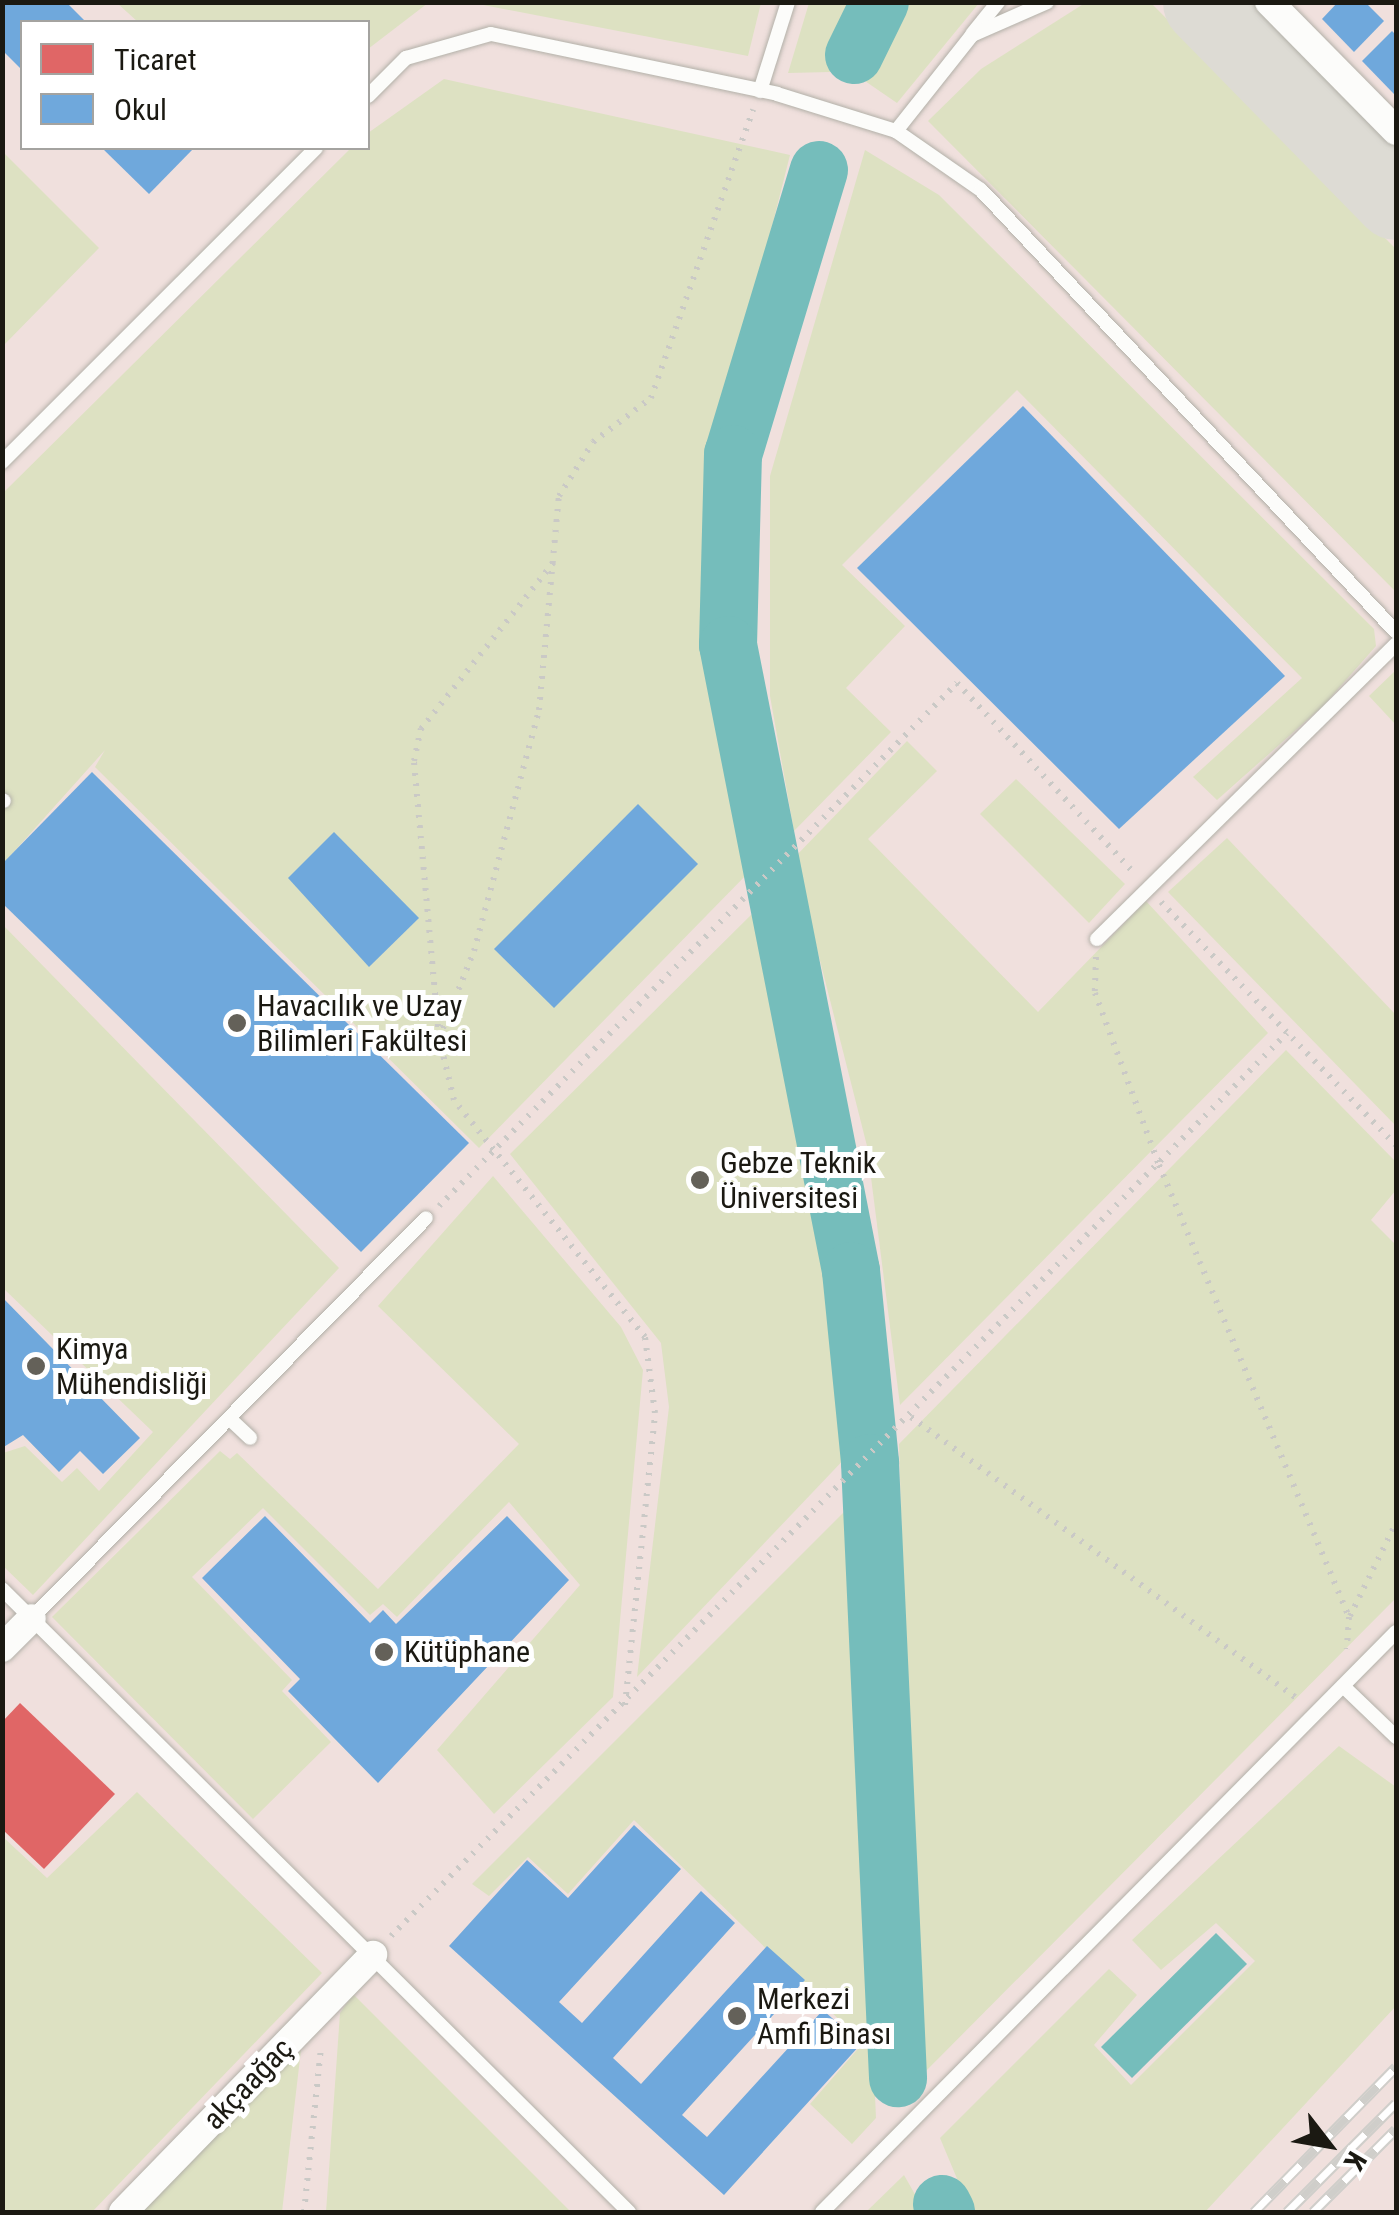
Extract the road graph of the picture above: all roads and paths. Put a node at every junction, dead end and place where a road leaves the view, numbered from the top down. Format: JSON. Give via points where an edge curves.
{"nodes":[{"id":1,"x":788,"y":2,"type":"edge"},
{"id":2,"x":998,"y":2,"type":"edge"},
{"id":3,"x":1047,"y":2,"type":"edge"},
{"id":4,"x":1270,"y":2,"type":"edge"},
{"id":5,"x":972,"y":35,"type":"junction"},
{"id":6,"x":760,"y":91,"type":"junction"},
{"id":7,"x":370,"y":94,"type":"edge"},
{"id":8,"x":896,"y":131,"type":"junction"},
{"id":9,"x":1396,"y":131,"type":"edge"},
{"id":10,"x":314,"y":150,"type":"edge"},
{"id":11,"x":2,"y":462,"type":"edge"},
{"id":12,"x":557,"y":558,"type":"junction"},
{"id":13,"x":1396,"y":632,"type":"edge"},
{"id":14,"x":1396,"y":644,"type":"edge"},
{"id":15,"x":1150,"y":890,"type":"junction"},
{"id":16,"x":1096,"y":939,"type":"joint"},
{"id":17,"x":1287,"y":1034,"type":"junction"},
{"id":18,"x":439,"y":1038,"type":"junction"},
{"id":19,"x":1396,"y":1144,"type":"edge"},
{"id":20,"x":491,"y":1152,"type":"junction"},
{"id":21,"x":1158,"y":1165,"type":"junction"},
{"id":22,"x":426,"y":1218,"type":"joint"},
{"id":23,"x":911,"y":1416,"type":"junction"},
{"id":24,"x":232,"y":1420,"type":"junction"},
{"id":25,"x":250,"y":1438,"type":"dead end"},
{"id":26,"x":1396,"y":1523,"type":"edge"},
{"id":27,"x":2,"y":1589,"type":"edge"},
{"id":28,"x":1349,"y":1617,"type":"junction"},
{"id":29,"x":32,"y":1618,"type":"junction"},
{"id":30,"x":1396,"y":1632,"type":"edge"},
{"id":31,"x":2,"y":1648,"type":"edge"},
{"id":32,"x":1344,"y":1686,"type":"junction"},
{"id":33,"x":625,"y":1705,"type":"junction"},
{"id":34,"x":1320,"y":1710,"type":"junction"},
{"id":35,"x":1396,"y":1737,"type":"edge"},
{"id":36,"x":372,"y":1955,"type":"junction"},
{"id":37,"x":327,"y":2002,"type":"junction"},
{"id":38,"x":123,"y":2212,"type":"edge"},
{"id":39,"x":304,"y":2212,"type":"edge"},
{"id":40,"x":629,"y":2212,"type":"edge"},
{"id":41,"x":822,"y":2212,"type":"edge"}],
"edges":[{"from":1,"to":6,"type":"lane"},
{"from":2,"to":5,"type":"lane"},
{"from":3,"to":5,"type":"lane"},
{"from":4,"to":9,"type":"street"},
{"from":5,"to":8,"type":"lane"},
{"from":6,"to":7,"type":"lane","via":[[491,34],[406,58]]},
{"from":6,"to":8,"type":"lane"},
{"from":6,"to":12,"type":"path","via":[[650,398],[593,442],[559,496]]},
{"from":8,"to":13,"type":"lane","via":[[981,190]]},
{"from":10,"to":11,"type":"lane"},
{"from":12,"to":18,"type":"path","via":[[538,710],[474,951]]},
{"from":12,"to":18,"type":"path","via":[[421,729],[414,761]]},
{"from":14,"to":15,"type":"lane"},
{"from":15,"to":16,"type":"lane"},
{"from":15,"to":17,"type":"path"},
{"from":15,"to":20,"type":"path","via":[[956,683]]},
{"from":16,"to":21,"type":"path","via":[[1095,993]]},
{"from":17,"to":19,"type":"path"},
{"from":17,"to":21,"type":"path"},
{"from":18,"to":20,"type":"path","via":[[454,1100]]},
{"from":20,"to":22,"type":"path"},
{"from":20,"to":33,"type":"path","via":[[602,1280],[650,1354],[655,1413]]},
{"from":21,"to":23,"type":"path"},
{"from":21,"to":28,"type":"path"},
{"from":22,"to":24,"type":"lane"},
{"from":23,"to":33,"type":"path"},
{"from":23,"to":34,"type":"path","via":[[1080,1549],[1153,1588],[1276,1691]]},
{"from":24,"to":25,"type":"lane"},
{"from":24,"to":29,"type":"lane"},
{"from":26,"to":28,"type":"path"},
{"from":27,"to":29,"type":"lane"},
{"from":28,"to":32,"type":"path"},
{"from":29,"to":31,"type":"street"},
{"from":29,"to":36,"type":"lane"},
{"from":30,"to":32,"type":"lane"},
{"from":32,"to":34,"type":"lane"},
{"from":32,"to":35,"type":"lane"},
{"from":33,"to":36,"type":"path"},
{"from":34,"to":41,"type":"lane"},
{"from":36,"to":37,"type":"street","name":"akçaağaç"},
{"from":36,"to":40,"type":"lane"},
{"from":37,"to":38,"type":"street","name":"akçaağaç"},
{"from":37,"to":39,"type":"path"}]}
